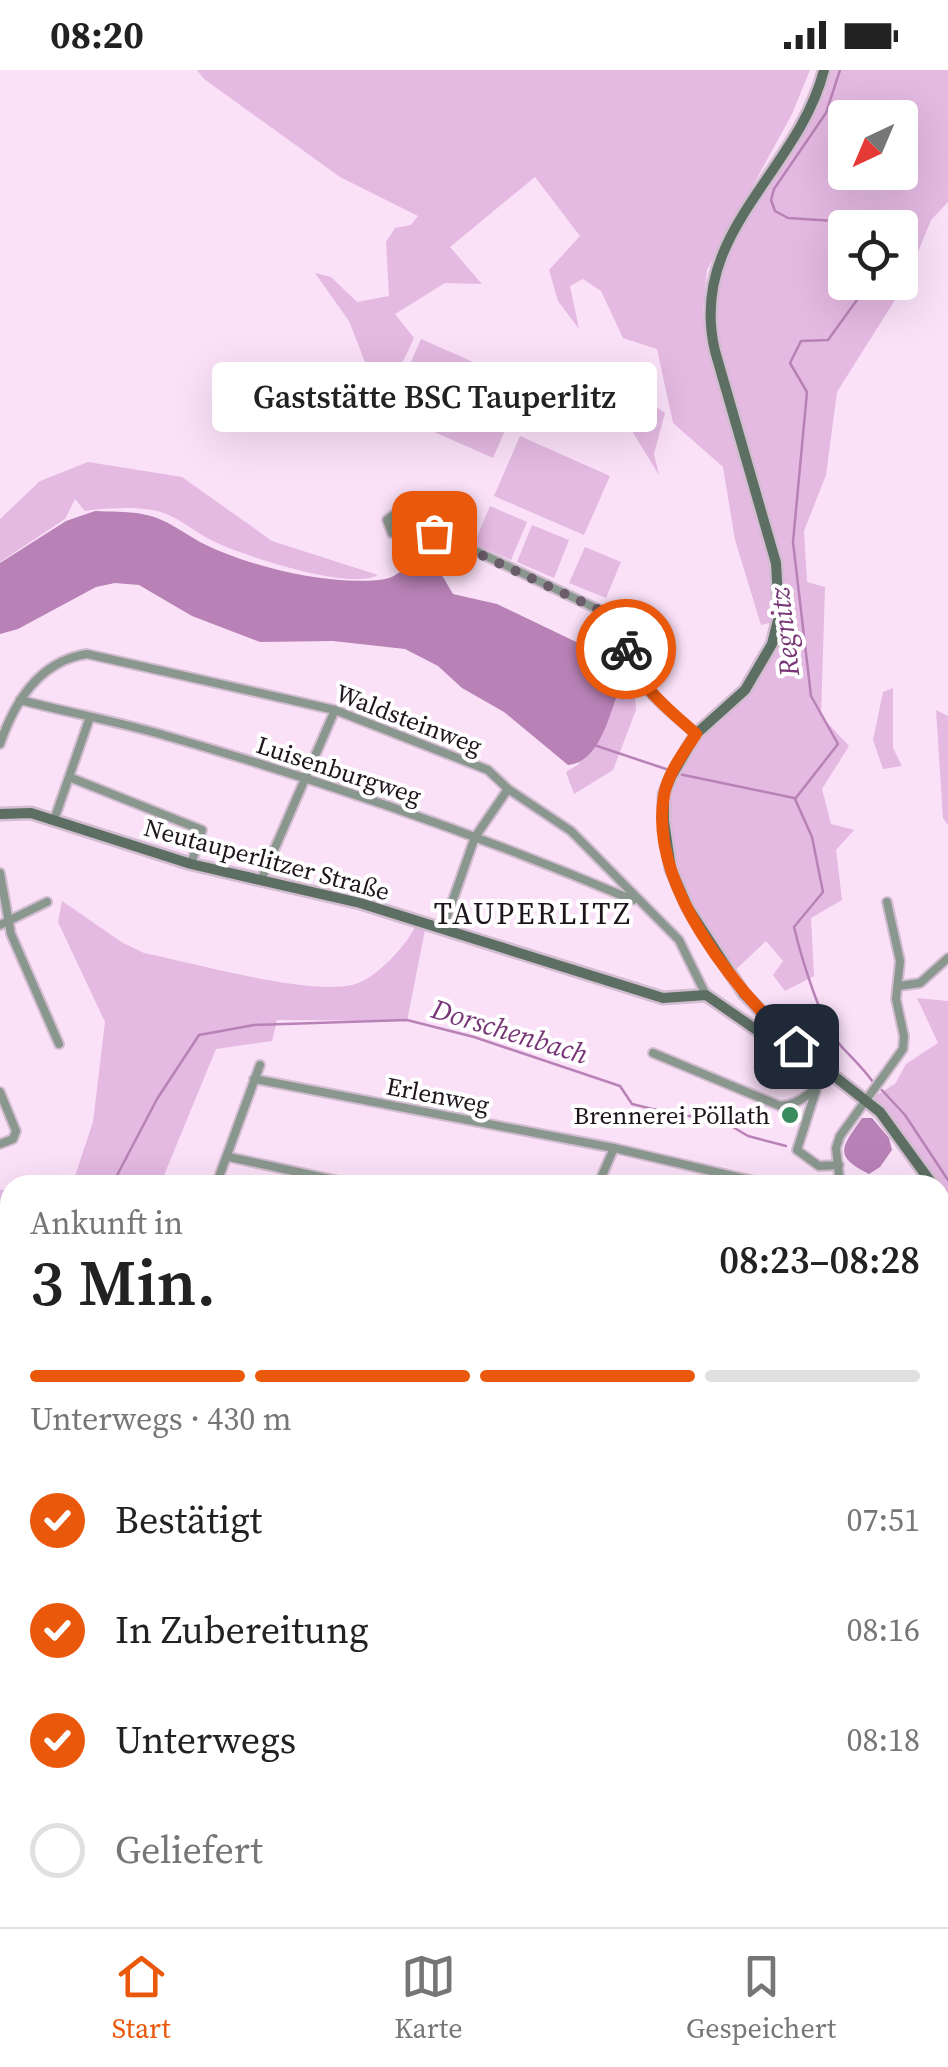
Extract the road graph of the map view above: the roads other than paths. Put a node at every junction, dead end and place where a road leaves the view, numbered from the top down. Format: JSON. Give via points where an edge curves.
{"nodes":[{"id":1,"x":824,"y":70,"type":"edge"},
{"id":2,"x":425,"y":529,"type":"dead end"},
{"id":3,"x":20,"y":700,"type":"junction"},
{"id":4,"x":0,"y":708,"type":"edge"},
{"id":5,"x":335,"y":710,"type":"junction"},
{"id":6,"x":11,"y":714,"type":"junction"},
{"id":7,"x":90,"y":718,"type":"junction"},
{"id":8,"x":696,"y":734,"type":"junction"},
{"id":9,"x":0,"y":744,"type":"edge"},
{"id":10,"x":69,"y":777,"type":"junction"},
{"id":11,"x":306,"y":780,"type":"junction"},
{"id":12,"x":508,"y":789,"type":"junction"},
{"id":13,"x":0,"y":814,"type":"edge"},
{"id":14,"x":54,"y":820,"type":"junction"},
{"id":15,"x":475,"y":836,"type":"junction"},
{"id":16,"x":191,"y":864,"type":"junction"},
{"id":17,"x":0,"y":873,"type":"edge"},
{"id":18,"x":261,"y":880,"type":"junction"},
{"id":19,"x":638,"y":901,"type":"junction"},
{"id":20,"x":47,"y":902,"type":"dead end"},
{"id":21,"x":887,"y":902,"type":"dead end"},
{"id":22,"x":4,"y":923,"type":"edge"},
{"id":23,"x":443,"y":928,"type":"junction"},
{"id":24,"x":948,"y":958,"type":"edge"},
{"id":25,"x":899,"y":986,"type":"junction"},
{"id":26,"x":706,"y":995,"type":"junction"},
{"id":27,"x":59,"y":1044,"type":"dead end"},
{"id":28,"x":796,"y":1046,"type":"junction"},
{"id":29,"x":653,"y":1053,"type":"dead end"},
{"id":30,"x":260,"y":1065,"type":"dead end"},
{"id":31,"x":829,"y":1072,"type":"junction"},
{"id":32,"x":254,"y":1080,"type":"junction"},
{"id":33,"x":817,"y":1087,"type":"junction"},
{"id":34,"x":0,"y":1092,"type":"edge"},
{"id":35,"x":866,"y":1099,"type":"junction"},
{"id":36,"x":0,"y":1144,"type":"edge"},
{"id":37,"x":614,"y":1148,"type":"junction"},
{"id":38,"x":228,"y":1157,"type":"junction"},
{"id":39,"x":839,"y":1170,"type":"junction"},
{"id":40,"x":220,"y":1175,"type":"edge"},
{"id":41,"x":311,"y":1175,"type":"edge"},
{"id":42,"x":602,"y":1175,"type":"edge"},
{"id":43,"x":727,"y":1175,"type":"edge"},
{"id":44,"x":837,"y":1175,"type":"edge"},
{"id":45,"x":842,"y":1175,"type":"edge"},
{"id":46,"x":926,"y":1175,"type":"edge"}],
"edges":[{"from":1,"to":8,"type":"street","via":[[807,115],[723,251],[709,294],[712,337],[780,594],[772,644],[761,666],[745,690]]},
{"from":2,"to":8,"type":"street","via":[[608,614],[634,672]]},
{"from":3,"to":5,"type":"street","name":"Waldsteinweg","via":[[49,668],[86,654]]},
{"from":3,"to":6,"type":"street","name":"Waldsteinweg"},
{"from":3,"to":7,"type":"street","name":"Luisenburgweg"},
{"from":4,"to":6,"type":"street"},
{"from":5,"to":11,"type":"street"},
{"from":5,"to":12,"type":"street","name":"Waldsteinweg","via":[[488,770]]},
{"from":6,"to":9,"type":"street","name":"Waldsteinweg"},
{"from":7,"to":10,"type":"street"},
{"from":7,"to":11,"type":"street","name":"Luisenburgweg"},
{"from":8,"to":28,"type":"street","via":[[664,794],[666,845],[677,887],[744,994]]},
{"from":10,"to":14,"type":"street"},
{"from":10,"to":16,"type":"street","via":[[202,830]]},
{"from":11,"to":15,"type":"street","name":"Luisenburgweg"},
{"from":11,"to":18,"type":"street"},
{"from":12,"to":15,"type":"street"},
{"from":12,"to":19,"type":"street","name":"Waldsteinweg","via":[[571,832]]},
{"from":13,"to":14,"type":"street","name":"Neutauperlitzer Straße"},
{"from":14,"to":16,"type":"street","name":"Neutauperlitzer Straße"},
{"from":15,"to":19,"type":"street","name":"Luisenburgweg"},
{"from":15,"to":23,"type":"street"},
{"from":16,"to":18,"type":"street","name":"Neutauperlitzer Straße"},
{"from":17,"to":22,"type":"street"},
{"from":18,"to":23,"type":"street","name":"Neutauperlitzer Straße"},
{"from":19,"to":26,"type":"street","name":"Waldsteinweg","via":[[679,940]]},
{"from":20,"to":22,"type":"street"},
{"from":21,"to":25,"type":"street"},
{"from":22,"to":27,"type":"street"},
{"from":23,"to":26,"type":"street","name":"Neutauperlitzer Straße","via":[[663,998]]},
{"from":24,"to":25,"type":"street","via":[[920,983]]},
{"from":25,"to":35,"type":"street","via":[[903,1049]]},
{"from":26,"to":28,"type":"street","via":[[787,1051]]},
{"from":28,"to":31,"type":"street"},
{"from":29,"to":33,"type":"street","via":[[780,1106]]},
{"from":30,"to":32,"type":"street"},
{"from":31,"to":33,"type":"street"},
{"from":31,"to":35,"type":"street"},
{"from":32,"to":37,"type":"street","name":"Erlenweg"},
{"from":32,"to":38,"type":"street"},
{"from":33,"to":39,"type":"street","via":[[797,1150]]},
{"from":34,"to":36,"type":"street","via":[[16,1135]]},
{"from":35,"to":39,"type":"street","via":[[840,1136]]},
{"from":35,"to":46,"type":"street"},
{"from":37,"to":42,"type":"street"},
{"from":37,"to":43,"type":"street","name":"Erlenweg"},
{"from":38,"to":40,"type":"street"},
{"from":38,"to":41,"type":"street"},
{"from":39,"to":44,"type":"street"},
{"from":39,"to":45,"type":"street"}]}
